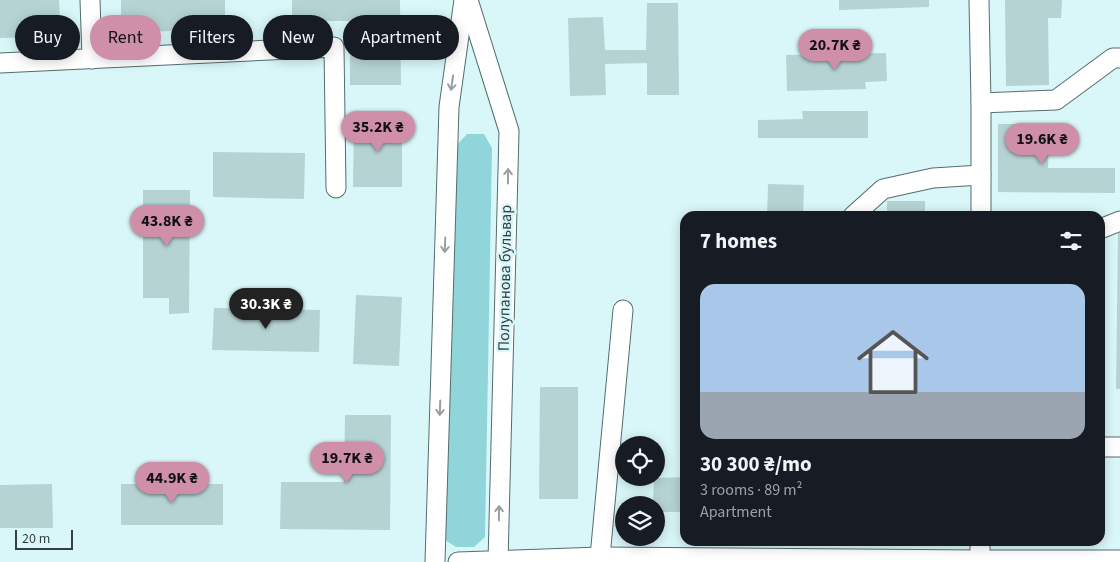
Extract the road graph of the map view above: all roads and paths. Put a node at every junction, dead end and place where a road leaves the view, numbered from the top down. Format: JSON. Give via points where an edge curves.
{"nodes":[{"id":1,"x":90,"y":0,"type":"edge"},
{"id":2,"x":464,"y":0,"type":"edge"},
{"id":3,"x":468,"y":0,"type":"edge"},
{"id":4,"x":979,"y":0,"type":"edge"},
{"id":5,"x":91,"y":15,"type":"edge"},
{"id":6,"x":161,"y":56,"type":"edge"},
{"id":7,"x":1120,"y":58,"type":"edge"},
{"id":8,"x":90,"y":59,"type":"edge"},
{"id":9,"x":0,"y":63,"type":"edge"},
{"id":10,"x":981,"y":103,"type":"junction"},
{"id":11,"x":981,"y":175,"type":"junction"},
{"id":12,"x":336,"y":188,"type":"dead end"},
{"id":13,"x":859,"y":211,"type":"edge"},
{"id":14,"x":981,"y":211,"type":"edge"},
{"id":15,"x":1120,"y":221,"type":"edge"},
{"id":16,"x":1105,"y":227,"type":"edge"},
{"id":17,"x":623,"y":310,"type":"dead end"},
{"id":18,"x":1105,"y":447,"type":"edge"},
{"id":19,"x":1120,"y":447,"type":"edge"},
{"id":20,"x":980,"y":546,"type":"edge"},
{"id":21,"x":600,"y":558,"type":"junction"},
{"id":22,"x":980,"y":560,"type":"junction"},
{"id":23,"x":1120,"y":560,"type":"edge"},
{"id":24,"x":498,"y":561,"type":"edge"},
{"id":25,"x":435,"y":562,"type":"edge"},
{"id":26,"x":458,"y":562,"type":"edge"}],
"edges":[{"from":1,"to":5,"type":"street"},
{"from":2,"to":25,"type":"street","one_way":true,"via":[[449,106]]},
{"from":24,"to":3,"type":"street","name":"Полупанова бульвар","one_way":true,"via":[[509,131]]},
{"from":4,"to":10,"type":"street"},
{"from":6,"to":12,"type":"street","via":[[334,47]]},
{"from":7,"to":10,"type":"street","via":[[1113,58],[1056,100]]},
{"from":8,"to":9,"type":"street"},
{"from":10,"to":11,"type":"street"},
{"from":11,"to":13,"type":"street","via":[[933,178],[883,189]]},
{"from":11,"to":14,"type":"street"},
{"from":15,"to":16,"type":"street"},
{"from":17,"to":21,"type":"street"},
{"from":18,"to":19,"type":"street"},
{"from":20,"to":22,"type":"street"},
{"from":21,"to":22,"type":"street"},
{"from":21,"to":24,"type":"street"},
{"from":22,"to":23,"type":"street"},
{"from":24,"to":26,"type":"street"}]}
